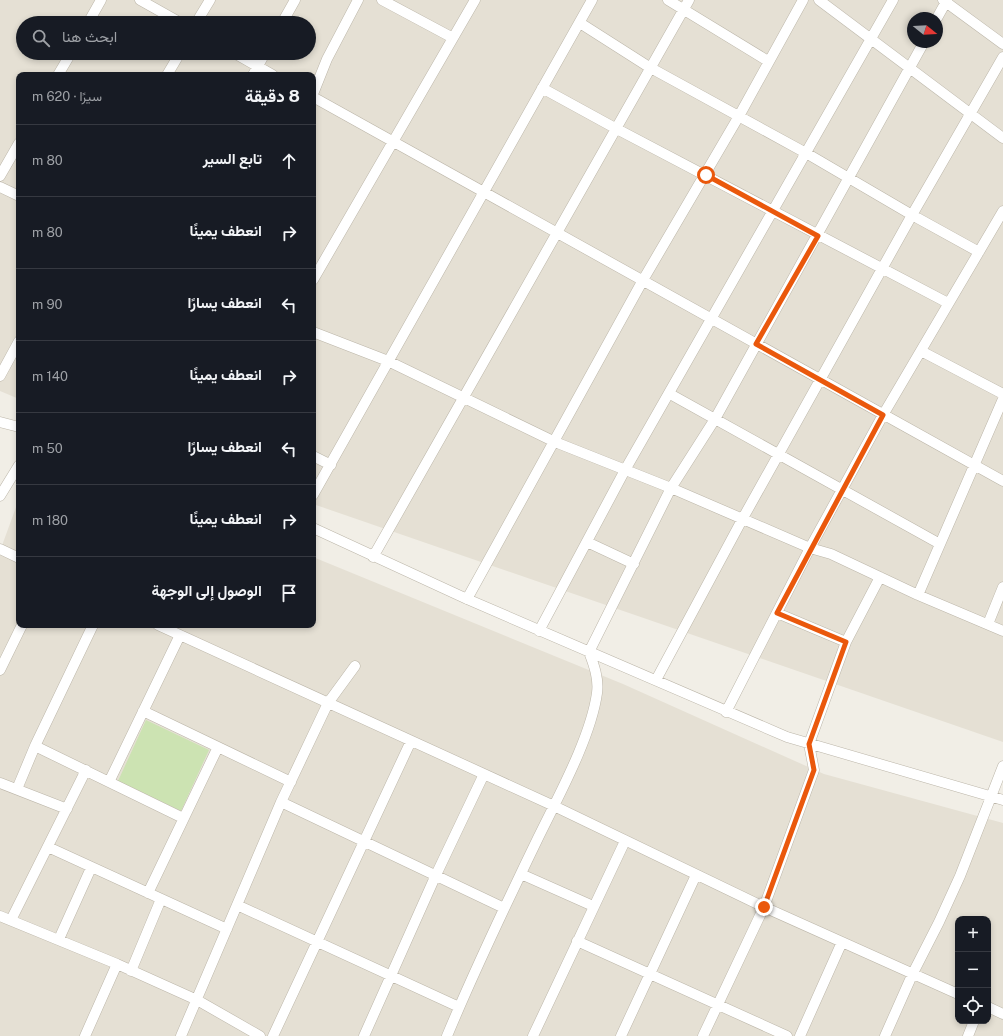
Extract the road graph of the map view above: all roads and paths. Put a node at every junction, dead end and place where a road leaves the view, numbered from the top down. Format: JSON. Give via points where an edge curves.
{"nodes":[{"id":1,"x":101,"y":0,"type":"edge"},
{"id":2,"x":140,"y":0,"type":"edge"},
{"id":3,"x":210,"y":0,"type":"edge"},
{"id":4,"x":295,"y":0,"type":"edge"},
{"id":5,"x":358,"y":0,"type":"edge"},
{"id":6,"x":382,"y":0,"type":"edge"},
{"id":7,"x":475,"y":0,"type":"edge"},
{"id":8,"x":592,"y":0,"type":"edge"},
{"id":9,"x":668,"y":0,"type":"edge"},
{"id":10,"x":689,"y":0,"type":"edge"},
{"id":11,"x":803,"y":0,"type":"edge"},
{"id":12,"x":819,"y":0,"type":"edge"},
{"id":13,"x":893,"y":0,"type":"edge"},
{"id":14,"x":945,"y":1,"type":"edge"},
{"id":15,"x":683,"y":9,"type":"junction"},
{"id":16,"x":940,"y":12,"type":"edge"},
{"id":17,"x":92,"y":16,"type":"edge"},
{"id":18,"x":169,"y":16,"type":"edge"},
{"id":19,"x":200,"y":16,"type":"edge"},
{"id":20,"x":286,"y":16,"type":"edge"},
{"id":21,"x":580,"y":23,"type":"junction"},
{"id":22,"x":453,"y":38,"type":"junction"},
{"id":23,"x":871,"y":39,"type":"junction"},
{"id":24,"x":1003,"y":44,"type":"edge"},
{"id":25,"x":921,"y":48,"type":"edge"},
{"id":26,"x":1003,"y":57,"type":"edge"},
{"id":27,"x":67,"y":60,"type":"edge"},
{"id":28,"x":176,"y":60,"type":"edge"},
{"id":29,"x":242,"y":60,"type":"edge"},
{"id":30,"x":261,"y":60,"type":"edge"},
{"id":31,"x":768,"y":61,"type":"junction"},
{"id":32,"x":649,"y":67,"type":"junction"},
{"id":33,"x":910,"y":67,"type":"junction"},
{"id":34,"x":255,"y":71,"type":"edge"},
{"id":35,"x":60,"y":72,"type":"edge"},
{"id":36,"x":169,"y":72,"type":"edge"},
{"id":37,"x":316,"y":88,"type":"edge"},
{"id":38,"x":542,"y":88,"type":"junction"},
{"id":39,"x":316,"y":98,"type":"edge"},
{"id":40,"x":970,"y":112,"type":"junction"},
{"id":41,"x":739,"y":116,"type":"junction"},
{"id":42,"x":615,"y":128,"type":"junction"},
{"id":43,"x":1003,"y":138,"type":"edge"},
{"id":44,"x":392,"y":142,"type":"junction"},
{"id":45,"x":16,"y":148,"type":"edge"},
{"id":46,"x":806,"y":153,"type":"junction"},
{"id":47,"x":706,"y":175,"type":"junction"},
{"id":48,"x":0,"y":176,"type":"edge"},
{"id":49,"x":850,"y":178,"type":"junction"},
{"id":50,"x":0,"y":187,"type":"edge"},
{"id":51,"x":483,"y":193,"type":"junction"},
{"id":52,"x":16,"y":195,"type":"edge"},
{"id":53,"x":1003,"y":211,"type":"edge"},
{"id":54,"x":774,"y":212,"type":"junction"},
{"id":55,"x":912,"y":215,"type":"junction"},
{"id":56,"x":557,"y":233,"type":"junction"},
{"id":57,"x":818,"y":236,"type":"junction"},
{"id":58,"x":979,"y":252,"type":"junction"},
{"id":59,"x":882,"y":269,"type":"junction"},
{"id":60,"x":316,"y":275,"type":"edge"},
{"id":61,"x":643,"y":280,"type":"junction"},
{"id":62,"x":948,"y":303,"type":"junction"},
{"id":63,"x":711,"y":319,"type":"junction"},
{"id":64,"x":316,"y":333,"type":"edge"},
{"id":65,"x":756,"y":344,"type":"junction"},
{"id":66,"x":16,"y":347,"type":"edge"},
{"id":67,"x":921,"y":351,"type":"junction"},
{"id":68,"x":388,"y":361,"type":"junction"},
{"id":69,"x":0,"y":376,"type":"edge"},
{"id":70,"x":821,"y":380,"type":"junction"},
{"id":71,"x":670,"y":394,"type":"junction"},
{"id":72,"x":1003,"y":394,"type":"edge"},
{"id":73,"x":463,"y":397,"type":"junction"},
{"id":74,"x":1003,"y":399,"type":"edge"},
{"id":75,"x":883,"y":415,"type":"junction"},
{"id":76,"x":715,"y":420,"type":"junction"},
{"id":77,"x":0,"y":422,"type":"edge"},
{"id":78,"x":16,"y":426,"type":"edge"},
{"id":79,"x":555,"y":442,"type":"junction"},
{"id":80,"x":778,"y":454,"type":"junction"},
{"id":81,"x":316,"y":458,"type":"edge"},
{"id":82,"x":331,"y":465,"type":"junction"},
{"id":83,"x":974,"y":465,"type":"junction"},
{"id":84,"x":16,"y":470,"type":"edge"},
{"id":85,"x":626,"y":470,"type":"junction"},
{"id":86,"x":1003,"y":482,"type":"edge"},
{"id":87,"x":671,"y":488,"type":"junction"},
{"id":88,"x":316,"y":490,"type":"edge"},
{"id":89,"x":843,"y":490,"type":"junction"},
{"id":90,"x":0,"y":496,"type":"edge"},
{"id":91,"x":743,"y":518,"type":"junction"},
{"id":92,"x":316,"y":529,"type":"edge"},
{"id":93,"x":587,"y":542,"type":"junction"},
{"id":94,"x":940,"y":544,"type":"junction"},
{"id":95,"x":810,"y":548,"type":"junction"},
{"id":96,"x":0,"y":549,"type":"edge"},
{"id":97,"x":16,"y":557,"type":"edge"},
{"id":98,"x":373,"y":557,"type":"junction"},
{"id":99,"x":634,"y":564,"type":"junction"},
{"id":100,"x":880,"y":577,"type":"junction"},
{"id":101,"x":1003,"y":587,"type":"edge"},
{"id":102,"x":918,"y":595,"type":"junction"},
{"id":103,"x":467,"y":599,"type":"junction"},
{"id":104,"x":777,"y":613,"type":"junction"},
{"id":105,"x":988,"y":624,"type":"junction"},
{"id":106,"x":21,"y":628,"type":"edge"},
{"id":107,"x":92,"y":628,"type":"edge"},
{"id":108,"x":165,"y":628,"type":"edge"},
{"id":109,"x":540,"y":631,"type":"junction"},
{"id":110,"x":1003,"y":631,"type":"edge"},
{"id":111,"x":180,"y":635,"type":"junction"},
{"id":112,"x":846,"y":642,"type":"junction"},
{"id":113,"x":589,"y":652,"type":"junction"},
{"id":114,"x":355,"y":666,"type":"dead end"},
{"id":115,"x":0,"y":670,"type":"edge"},
{"id":116,"x":656,"y":680,"type":"junction"},
{"id":117,"x":328,"y":703,"type":"junction"},
{"id":118,"x":143,"y":711,"type":"junction"},
{"id":119,"x":726,"y":712,"type":"junction"},
{"id":120,"x":411,"y":741,"type":"junction"},
{"id":121,"x":809,"y":744,"type":"junction"},
{"id":122,"x":35,"y":746,"type":"junction"},
{"id":123,"x":218,"y":747,"type":"junction"},
{"id":124,"x":1003,"y":766,"type":"edge"},
{"id":125,"x":86,"y":770,"type":"junction"},
{"id":126,"x":484,"y":774,"type":"junction"},
{"id":127,"x":110,"y":782,"type":"junction"},
{"id":128,"x":291,"y":782,"type":"junction"},
{"id":129,"x":0,"y":783,"type":"edge"},
{"id":130,"x":17,"y":789,"type":"junction"},
{"id":131,"x":991,"y":797,"type":"junction"},
{"id":132,"x":1003,"y":800,"type":"edge"},
{"id":133,"x":281,"y":802,"type":"junction"},
{"id":134,"x":554,"y":806,"type":"junction"},
{"id":135,"x":67,"y":809,"type":"junction"},
{"id":136,"x":183,"y":818,"type":"junction"},
{"id":137,"x":362,"y":841,"type":"junction"},
{"id":138,"x":624,"y":841,"type":"junction"},
{"id":139,"x":48,"y":847,"type":"junction"},
{"id":140,"x":91,"y":868,"type":"junction"},
{"id":141,"x":521,"y":874,"type":"junction"},
{"id":142,"x":696,"y":875,"type":"junction"},
{"id":143,"x":435,"y":877,"type":"junction"},
{"id":144,"x":148,"y":893,"type":"junction"},
{"id":145,"x":162,"y":900,"type":"junction"},
{"id":146,"x":237,"y":905,"type":"junction"},
{"id":147,"x":593,"y":906,"type":"junction"},
{"id":148,"x":764,"y":907,"type":"junction"},
{"id":149,"x":504,"y":908,"type":"junction"},
{"id":150,"x":0,"y":916,"type":"edge"},
{"id":151,"x":10,"y":920,"type":"junction"},
{"id":152,"x":227,"y":929,"type":"junction"},
{"id":153,"x":59,"y":939,"type":"junction"},
{"id":154,"x":576,"y":941,"type":"junction"},
{"id":155,"x":315,"y":942,"type":"junction"},
{"id":156,"x":842,"y":942,"type":"junction"},
{"id":157,"x":118,"y":964,"type":"junction"},
{"id":158,"x":131,"y":971,"type":"junction"},
{"id":159,"x":650,"y":974,"type":"junction"},
{"id":160,"x":912,"y":974,"type":"junction"},
{"id":161,"x":390,"y":976,"type":"junction"},
{"id":162,"x":955,"y":993,"type":"edge"},
{"id":163,"x":197,"y":1000,"type":"junction"},
{"id":164,"x":718,"y":1005,"type":"junction"},
{"id":165,"x":459,"y":1007,"type":"junction"},
{"id":166,"x":991,"y":1008,"type":"edge"},
{"id":167,"x":1003,"y":1014,"type":"edge"},
{"id":168,"x":973,"y":1024,"type":"edge"},
{"id":169,"x":85,"y":1036,"type":"edge"},
{"id":170,"x":180,"y":1036,"type":"edge"},
{"id":171,"x":260,"y":1036,"type":"edge"},
{"id":172,"x":273,"y":1036,"type":"edge"},
{"id":173,"x":364,"y":1036,"type":"edge"},
{"id":174,"x":447,"y":1036,"type":"edge"},
{"id":175,"x":533,"y":1036,"type":"edge"},
{"id":176,"x":621,"y":1036,"type":"edge"},
{"id":177,"x":704,"y":1036,"type":"edge"},
{"id":178,"x":787,"y":1036,"type":"edge"},
{"id":179,"x":800,"y":1036,"type":"edge"},
{"id":180,"x":885,"y":1036,"type":"edge"},
{"id":181,"x":968,"y":1036,"type":"edge"}],
"edges":[{"from":1,"to":17,"type":"street"},
{"from":2,"to":18,"type":"street"},
{"from":3,"to":19,"type":"street"},
{"from":4,"to":20,"type":"street"},
{"from":5,"to":37,"type":"street","via":[[324,65]]},
{"from":6,"to":22,"type":"street"},
{"from":7,"to":22,"type":"street"},
{"from":8,"to":21,"type":"street"},
{"from":9,"to":15,"type":"street"},
{"from":10,"to":15,"type":"street"},
{"from":11,"to":31,"type":"street"},
{"from":12,"to":23,"type":"street"},
{"from":13,"to":23,"type":"street"},
{"from":14,"to":16,"type":"street"},
{"from":14,"to":24,"type":"street"},
{"from":15,"to":31,"type":"street"},
{"from":15,"to":32,"type":"street"},
{"from":21,"to":32,"type":"street"},
{"from":21,"to":38,"type":"street"},
{"from":22,"to":44,"type":"street"},
{"from":23,"to":33,"type":"street"},
{"from":23,"to":46,"type":"street"},
{"from":25,"to":33,"type":"street"},
{"from":26,"to":40,"type":"street"},
{"from":27,"to":35,"type":"street"},
{"from":28,"to":36,"type":"street"},
{"from":29,"to":34,"type":"street"},
{"from":30,"to":34,"type":"street"},
{"from":31,"to":41,"type":"street"},
{"from":32,"to":41,"type":"street"},
{"from":32,"to":42,"type":"street"},
{"from":33,"to":40,"type":"street"},
{"from":33,"to":49,"type":"street"},
{"from":38,"to":42,"type":"street"},
{"from":38,"to":51,"type":"street"},
{"from":39,"to":44,"type":"street"},
{"from":40,"to":43,"type":"street"},
{"from":40,"to":55,"type":"street"},
{"from":41,"to":46,"type":"street"},
{"from":41,"to":47,"type":"street"},
{"from":42,"to":47,"type":"street"},
{"from":42,"to":56,"type":"street"},
{"from":44,"to":51,"type":"street"},
{"from":44,"to":60,"type":"street"},
{"from":45,"to":48,"type":"street"},
{"from":46,"to":49,"type":"street"},
{"from":46,"to":54,"type":"street"},
{"from":47,"to":54,"type":"street"},
{"from":47,"to":61,"type":"street"},
{"from":49,"to":55,"type":"street"},
{"from":49,"to":57,"type":"street"},
{"from":50,"to":52,"type":"street"},
{"from":51,"to":56,"type":"street"},
{"from":51,"to":68,"type":"street"},
{"from":53,"to":58,"type":"street"},
{"from":54,"to":57,"type":"street"},
{"from":54,"to":63,"type":"street"},
{"from":55,"to":58,"type":"street"},
{"from":55,"to":59,"type":"street"},
{"from":56,"to":61,"type":"street"},
{"from":56,"to":73,"type":"street"},
{"from":57,"to":59,"type":"street"},
{"from":57,"to":65,"type":"street"},
{"from":58,"to":62,"type":"street"},
{"from":59,"to":62,"type":"street"},
{"from":59,"to":70,"type":"street"},
{"from":61,"to":63,"type":"street"},
{"from":61,"to":79,"type":"street"},
{"from":62,"to":67,"type":"street"},
{"from":63,"to":65,"type":"street"},
{"from":63,"to":71,"type":"street"},
{"from":64,"to":68,"type":"street"},
{"from":65,"to":70,"type":"street"},
{"from":65,"to":76,"type":"street"},
{"from":66,"to":69,"type":"street"},
{"from":67,"to":72,"type":"street"},
{"from":67,"to":75,"type":"street"},
{"from":68,"to":73,"type":"street"},
{"from":68,"to":82,"type":"street"},
{"from":70,"to":75,"type":"street"},
{"from":70,"to":80,"type":"street"},
{"from":71,"to":76,"type":"street"},
{"from":71,"to":85,"type":"street"},
{"from":73,"to":79,"type":"street"},
{"from":73,"to":98,"type":"street"},
{"from":74,"to":83,"type":"street"},
{"from":75,"to":83,"type":"street"},
{"from":75,"to":89,"type":"street"},
{"from":76,"to":80,"type":"street"},
{"from":76,"to":87,"type":"street"},
{"from":77,"to":78,"type":"street"},
{"from":79,"to":85,"type":"street"},
{"from":79,"to":103,"type":"street"},
{"from":80,"to":89,"type":"street"},
{"from":80,"to":91,"type":"street"},
{"from":81,"to":82,"type":"street"},
{"from":82,"to":88,"type":"street"},
{"from":83,"to":86,"type":"street"},
{"from":83,"to":94,"type":"street"},
{"from":84,"to":90,"type":"street"},
{"from":85,"to":87,"type":"street"},
{"from":85,"to":93,"type":"street"},
{"from":87,"to":91,"type":"street"},
{"from":87,"to":99,"type":"street"},
{"from":89,"to":94,"type":"street"},
{"from":89,"to":95,"type":"street"},
{"from":91,"to":95,"type":"street"},
{"from":91,"to":116,"type":"street"},
{"from":92,"to":98,"type":"street"},
{"from":93,"to":99,"type":"street"},
{"from":93,"to":109,"type":"street"},
{"from":94,"to":102,"type":"street"},
{"from":95,"to":100,"type":"street","via":[[831,554]]},
{"from":95,"to":104,"type":"street"},
{"from":96,"to":97,"type":"street"},
{"from":98,"to":103,"type":"street"},
{"from":99,"to":113,"type":"street"},
{"from":100,"to":102,"type":"street"},
{"from":100,"to":112,"type":"street"},
{"from":101,"to":105,"type":"street"},
{"from":102,"to":105,"type":"street"},
{"from":103,"to":109,"type":"street"},
{"from":104,"to":112,"type":"street"},
{"from":104,"to":119,"type":"street"},
{"from":105,"to":110,"type":"street"},
{"from":106,"to":115,"type":"street"},
{"from":107,"to":122,"type":"street"},
{"from":108,"to":111,"type":"street"},
{"from":109,"to":113,"type":"street"},
{"from":111,"to":117,"type":"street"},
{"from":111,"to":118,"type":"street"},
{"from":112,"to":121,"type":"street"},
{"from":113,"to":116,"type":"street"},
{"from":113,"to":134,"type":"street","via":[[597,674],[598,692],[592,718]]},
{"from":114,"to":117,"type":"street"},
{"from":116,"to":119,"type":"street"},
{"from":117,"to":120,"type":"street"},
{"from":117,"to":128,"type":"street"},
{"from":118,"to":123,"type":"street"},
{"from":118,"to":127,"type":"street"},
{"from":119,"to":121,"type":"street"},
{"from":120,"to":126,"type":"street"},
{"from":120,"to":137,"type":"street"},
{"from":121,"to":131,"type":"street"},
{"from":121,"to":148,"type":"street","via":[[814,770]]},
{"from":122,"to":125,"type":"street"},
{"from":122,"to":130,"type":"street"},
{"from":123,"to":128,"type":"street"},
{"from":123,"to":136,"type":"street"},
{"from":124,"to":131,"type":"street"},
{"from":125,"to":127,"type":"street"},
{"from":125,"to":135,"type":"street"},
{"from":126,"to":134,"type":"street"},
{"from":126,"to":143,"type":"street"},
{"from":127,"to":136,"type":"street"},
{"from":128,"to":133,"type":"street"},
{"from":129,"to":130,"type":"street"},
{"from":130,"to":135,"type":"street"},
{"from":131,"to":132,"type":"street"},
{"from":131,"to":160,"type":"street","via":[[960,876]]},
{"from":133,"to":137,"type":"street"},
{"from":133,"to":146,"type":"street"},
{"from":134,"to":138,"type":"street"},
{"from":134,"to":141,"type":"street"},
{"from":135,"to":139,"type":"street"},
{"from":136,"to":144,"type":"street"},
{"from":137,"to":143,"type":"street"},
{"from":137,"to":155,"type":"street"},
{"from":138,"to":142,"type":"street"},
{"from":138,"to":147,"type":"street"},
{"from":139,"to":140,"type":"street"},
{"from":139,"to":151,"type":"street"},
{"from":140,"to":144,"type":"street"},
{"from":140,"to":153,"type":"street"},
{"from":141,"to":147,"type":"street"},
{"from":141,"to":149,"type":"street"},
{"from":142,"to":148,"type":"street"},
{"from":142,"to":159,"type":"street"},
{"from":143,"to":149,"type":"street"},
{"from":143,"to":161,"type":"street"},
{"from":144,"to":145,"type":"street"},
{"from":145,"to":152,"type":"street"},
{"from":145,"to":158,"type":"street"},
{"from":146,"to":152,"type":"street"},
{"from":146,"to":155,"type":"street"},
{"from":147,"to":154,"type":"street"},
{"from":148,"to":156,"type":"street"},
{"from":148,"to":164,"type":"street"},
{"from":149,"to":165,"type":"street"},
{"from":150,"to":151,"type":"street"},
{"from":151,"to":153,"type":"street"},
{"from":152,"to":163,"type":"street"},
{"from":153,"to":157,"type":"street"},
{"from":154,"to":159,"type":"street"},
{"from":154,"to":175,"type":"street"},
{"from":155,"to":161,"type":"street"},
{"from":155,"to":172,"type":"street"},
{"from":156,"to":160,"type":"street"},
{"from":156,"to":179,"type":"street"},
{"from":157,"to":158,"type":"street"},
{"from":157,"to":169,"type":"street"},
{"from":158,"to":163,"type":"street"},
{"from":159,"to":164,"type":"street"},
{"from":159,"to":176,"type":"street"},
{"from":160,"to":162,"type":"street"},
{"from":160,"to":180,"type":"street"},
{"from":161,"to":165,"type":"street"},
{"from":161,"to":173,"type":"street"},
{"from":163,"to":170,"type":"street"},
{"from":163,"to":171,"type":"street"},
{"from":164,"to":177,"type":"street"},
{"from":164,"to":178,"type":"street"},
{"from":165,"to":174,"type":"street"},
{"from":166,"to":167,"type":"street"},
{"from":168,"to":181,"type":"street"}]}
